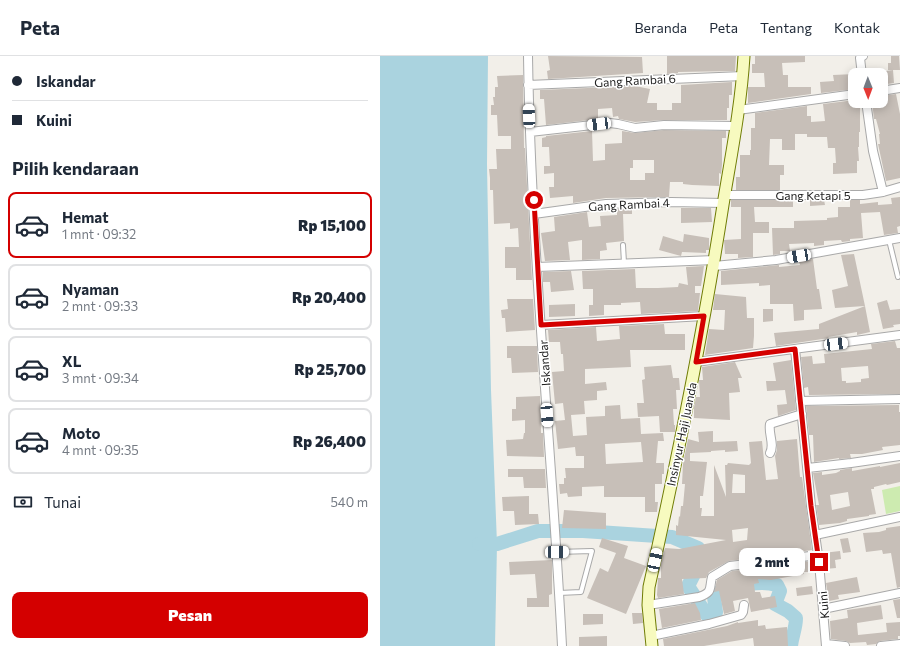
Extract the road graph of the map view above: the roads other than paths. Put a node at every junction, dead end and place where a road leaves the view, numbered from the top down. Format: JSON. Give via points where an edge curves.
{"nodes":[{"id":1,"x":528,"y":56,"type":"edge"},
{"id":2,"x":744,"y":56,"type":"edge"},
{"id":3,"x":863,"y":56,"type":"edge"},
{"id":4,"x":861,"y":68,"type":"edge"},
{"id":5,"x":743,"y":76,"type":"junction"},
{"id":6,"x":528,"y":85,"type":"junction"},
{"id":7,"x":900,"y":88,"type":"edge"},
{"id":8,"x":888,"y":90,"type":"edge"},
{"id":9,"x":848,"y":95,"type":"edge"},
{"id":10,"x":867,"y":108,"type":"edge"},
{"id":11,"x":738,"y":110,"type":"junction"},
{"id":12,"x":735,"y":126,"type":"junction"},
{"id":13,"x":530,"y":132,"type":"junction"},
{"id":14,"x":900,"y":186,"type":"edge"},
{"id":15,"x":883,"y":192,"type":"junction"},
{"id":16,"x":724,"y":199,"type":"junction"},
{"id":17,"x":534,"y":214,"type":"junction"},
{"id":18,"x":900,"y":238,"type":"edge"},
{"id":19,"x":888,"y":240,"type":"junction"},
{"id":20,"x":623,"y":245,"type":"dead end"},
{"id":21,"x":715,"y":263,"type":"junction"},
{"id":22,"x":624,"y":264,"type":"junction"},
{"id":23,"x":538,"y":267,"type":"junction"},
{"id":24,"x":898,"y":277,"type":"dead end"},
{"id":25,"x":704,"y":316,"type":"junction"},
{"id":26,"x":541,"y":325,"type":"junction"},
{"id":27,"x":900,"y":335,"type":"edge"},
{"id":28,"x":795,"y":349,"type":"junction"},
{"id":29,"x":696,"y":362,"type":"junction"},
{"id":30,"x":900,"y":399,"type":"edge"},
{"id":31,"x":800,"y":401,"type":"junction"},
{"id":32,"x":802,"y":414,"type":"junction"},
{"id":33,"x":770,"y":453,"type":"dead end"},
{"id":34,"x":900,"y":456,"type":"edge"},
{"id":35,"x":808,"y":468,"type":"junction"},
{"id":36,"x":900,"y":517,"type":"edge"},
{"id":37,"x":815,"y":535,"type":"junction"},
{"id":38,"x":557,"y":548,"type":"junction"},
{"id":39,"x":818,"y":555,"type":"junction"},
{"id":40,"x":900,"y":593,"type":"edge"},
{"id":41,"x":559,"y":594,"type":"junction"},
{"id":42,"x":648,"y":605,"type":"junction"},
{"id":43,"x":744,"y":605,"type":"dead end"},
{"id":44,"x":823,"y":609,"type":"junction"},
{"id":45,"x":652,"y":641,"type":"edge"},
{"id":46,"x":900,"y":644,"type":"edge"},
{"id":47,"x":826,"y":645,"type":"edge"},
{"id":48,"x":562,"y":646,"type":"edge"},
{"id":49,"x":845,"y":646,"type":"edge"},
{"id":50,"x":881,"y":646,"type":"edge"}],
"edges":[{"from":1,"to":6,"type":"street","name":"Iskandar"},
{"from":2,"to":5,"type":"street","name":"Insinyur Haji Juanda"},
{"from":3,"to":4,"type":"street","via":[[860,58]]},
{"from":5,"to":6,"type":"street","name":"Gang Rambai 6"},
{"from":5,"to":11,"type":"street","name":"Insinyur Haji Juanda"},
{"from":6,"to":13,"type":"street","name":"Iskandar"},
{"from":7,"to":8,"type":"street"},
{"from":9,"to":11,"type":"street"},
{"from":10,"to":15,"type":"street"},
{"from":11,"to":12,"type":"street","name":"Insinyur Haji Juanda"},
{"from":12,"to":13,"type":"street","via":[[664,125],[635,128],[610,123]]},
{"from":12,"to":16,"type":"street","name":"Insinyur Haji Juanda"},
{"from":13,"to":17,"type":"street","name":"Iskandar"},
{"from":14,"to":15,"type":"street","name":"Gang Ketapi 5"},
{"from":15,"to":16,"type":"street","name":"Gang Ketapi 5","via":[[863,195]]},
{"from":16,"to":17,"type":"street","name":"Gang Rambai 4","via":[[606,204]]},
{"from":16,"to":21,"type":"street","name":"Insinyur Haji Juanda"},
{"from":17,"to":23,"type":"street","name":"Iskandar"},
{"from":18,"to":19,"type":"street"},
{"from":19,"to":21,"type":"street","via":[[776,260]]},
{"from":19,"to":24,"type":"lane"},
{"from":20,"to":22,"type":"lane"},
{"from":21,"to":22,"type":"street"},
{"from":21,"to":25,"type":"street","name":"Insinyur Haji Juanda"},
{"from":22,"to":23,"type":"street"},
{"from":23,"to":26,"type":"street","name":"Iskandar"},
{"from":25,"to":26,"type":"street"},
{"from":25,"to":29,"type":"street","name":"Insinyur Haji Juanda"},
{"from":26,"to":38,"type":"street","name":"Iskandar"},
{"from":27,"to":28,"type":"street"},
{"from":28,"to":29,"type":"street"},
{"from":28,"to":31,"type":"street","name":"Kuini"},
{"from":29,"to":42,"type":"street","name":"Insinyur Haji Juanda","via":[[649,587]]},
{"from":30,"to":31,"type":"street"},
{"from":31,"to":32,"type":"street","name":"Kuini"},
{"from":32,"to":33,"type":"street","via":[[770,424]]},
{"from":32,"to":35,"type":"street","name":"Kuini"},
{"from":34,"to":35,"type":"street"},
{"from":35,"to":37,"type":"street","name":"Kuini"},
{"from":36,"to":37,"type":"street"},
{"from":37,"to":39,"type":"street","name":"Kuini"},
{"from":38,"to":41,"type":"street","name":"Iskandar"},
{"from":38,"to":41,"type":"lane","via":[[592,551],[582,592]]},
{"from":39,"to":42,"type":"street","via":[[726,568],[712,578],[708,593]]},
{"from":39,"to":44,"type":"street","name":"Kuini"},
{"from":40,"to":44,"type":"street"},
{"from":41,"to":48,"type":"street","name":"Iskandar"},
{"from":42,"to":45,"type":"street","name":"Insinyur Haji Juanda"},
{"from":43,"to":45,"type":"street","via":[[744,612],[741,615]]},
{"from":44,"to":47,"type":"street","name":"Kuini"},
{"from":46,"to":50,"type":"street"},
{"from":47,"to":49,"type":"street"}]}
